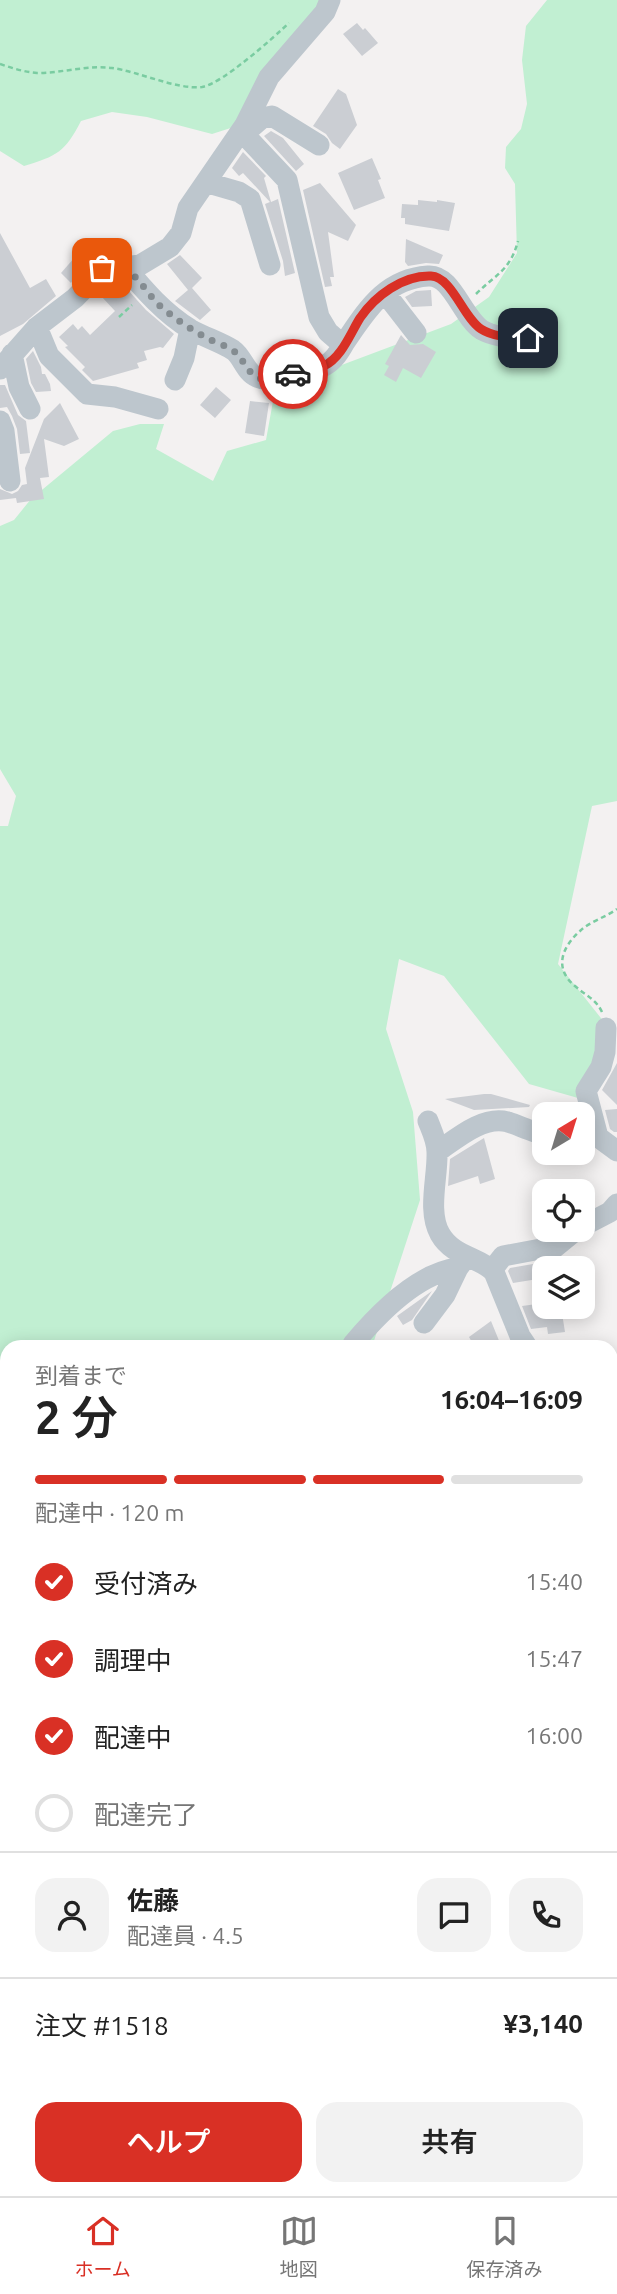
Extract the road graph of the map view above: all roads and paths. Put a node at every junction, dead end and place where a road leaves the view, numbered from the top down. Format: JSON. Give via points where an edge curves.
{"nodes":[{"id":1,"x":330,"y":0,"type":"edge"},
{"id":2,"x":294,"y":19,"type":"dead end"},
{"id":3,"x":0,"y":64,"type":"edge"},
{"id":4,"x":242,"y":132,"type":"junction"},
{"id":5,"x":319,"y":145,"type":"dead end"},
{"id":6,"x":208,"y":183,"type":"junction"},
{"id":7,"x":518,"y":241,"type":"dead end"},
{"id":8,"x":271,"y":265,"type":"dead end"},
{"id":9,"x":125,"y":267,"type":"junction"},
{"id":10,"x":385,"y":292,"type":"junction"},
{"id":11,"x":468,"y":316,"type":"junction"},
{"id":12,"x":37,"y":327,"type":"junction"},
{"id":13,"x":190,"y":329,"type":"junction"},
{"id":14,"x":416,"y":333,"type":"dead end"},
{"id":15,"x":528,"y":338,"type":"dead end"},
{"id":16,"x":343,"y":345,"type":"junction"},
{"id":17,"x":6,"y":361,"type":"edge"},
{"id":18,"x":175,"y":380,"type":"dead end"},
{"id":19,"x":158,"y":409,"type":"dead end"},
{"id":20,"x":30,"y":410,"type":"dead end"},
{"id":21,"x":0,"y":421,"type":"edge"},
{"id":22,"x":10,"y":481,"type":"dead end"},
{"id":23,"x":617,"y":909,"type":"edge"},
{"id":24,"x":606,"y":1028,"type":"joint"},
{"id":25,"x":617,"y":1058,"type":"edge"},
{"id":26,"x":599,"y":1073,"type":"junction"},
{"id":27,"x":587,"y":1102,"type":"edge"},
{"id":28,"x":428,"y":1121,"type":"dead end"},
{"id":29,"x":532,"y":1131,"type":"edge"},
{"id":30,"x":595,"y":1131,"type":"edge"},
{"id":31,"x":617,"y":1151,"type":"edge"},
{"id":32,"x":437,"y":1152,"type":"junction"},
{"id":33,"x":617,"y":1204,"type":"edge"},
{"id":34,"x":595,"y":1220,"type":"edge"},
{"id":35,"x":561,"y":1242,"type":"edge"},
{"id":36,"x":462,"y":1262,"type":"junction"},
{"id":37,"x":492,"y":1270,"type":"junction"},
{"id":38,"x":424,"y":1323,"type":"dead end"},
{"id":39,"x":357,"y":1340,"type":"edge"},
{"id":40,"x":523,"y":1340,"type":"edge"}],
"edges":[{"from":1,"to":4,"type":"street","via":[[269,77]]},
{"from":2,"to":3,"type":"path","via":[[225,75],[203,87],[114,68],[38,73]]},
{"from":4,"to":5,"type":"street","via":[[272,116]]},
{"from":4,"to":6,"type":"street"},
{"from":4,"to":16,"type":"street","via":[[298,187],[319,317]]},
{"from":6,"to":8,"type":"street","via":[[250,199]]},
{"from":6,"to":9,"type":"street","via":[[188,208],[181,233],[170,247],[140,265]]},
{"from":7,"to":11,"type":"path","via":[[506,269],[473,298]]},
{"from":9,"to":12,"type":"street","via":[[106,266]]},
{"from":9,"to":13,"type":"street","via":[[159,305]]},
{"from":10,"to":11,"type":"street","via":[[409,279],[435,276],[449,286]]},
{"from":10,"to":14,"type":"street"},
{"from":10,"to":16,"type":"street"},
{"from":11,"to":15,"type":"street","via":[[494,335]]},
{"from":12,"to":17,"type":"street"},
{"from":12,"to":19,"type":"street","via":[[49,356],[87,394]]},
{"from":13,"to":16,"type":"street","via":[[234,351],[248,370],[268,380],[324,366]]},
{"from":13,"to":18,"type":"street"},
{"from":17,"to":20,"type":"street"},
{"from":21,"to":22,"type":"street"},
{"from":23,"to":24,"type":"path","via":[[580,930],[561,962],[573,985],[599,1006]]},
{"from":24,"to":26,"type":"street"},
{"from":25,"to":26,"type":"street"},
{"from":26,"to":27,"type":"street","via":[[586,1091]]},
{"from":28,"to":32,"type":"street"},
{"from":29,"to":32,"type":"street","via":[[509,1122],[477,1126]]},
{"from":30,"to":31,"type":"street"},
{"from":32,"to":36,"type":"street","via":[[435,1220]]},
{"from":33,"to":34,"type":"street"},
{"from":35,"to":37,"type":"street","via":[[554,1248],[503,1256]]},
{"from":36,"to":37,"type":"street","via":[[487,1265]]},
{"from":36,"to":38,"type":"street"},
{"from":36,"to":39,"type":"street","via":[[389,1303]]},
{"from":37,"to":40,"type":"street"}]}
